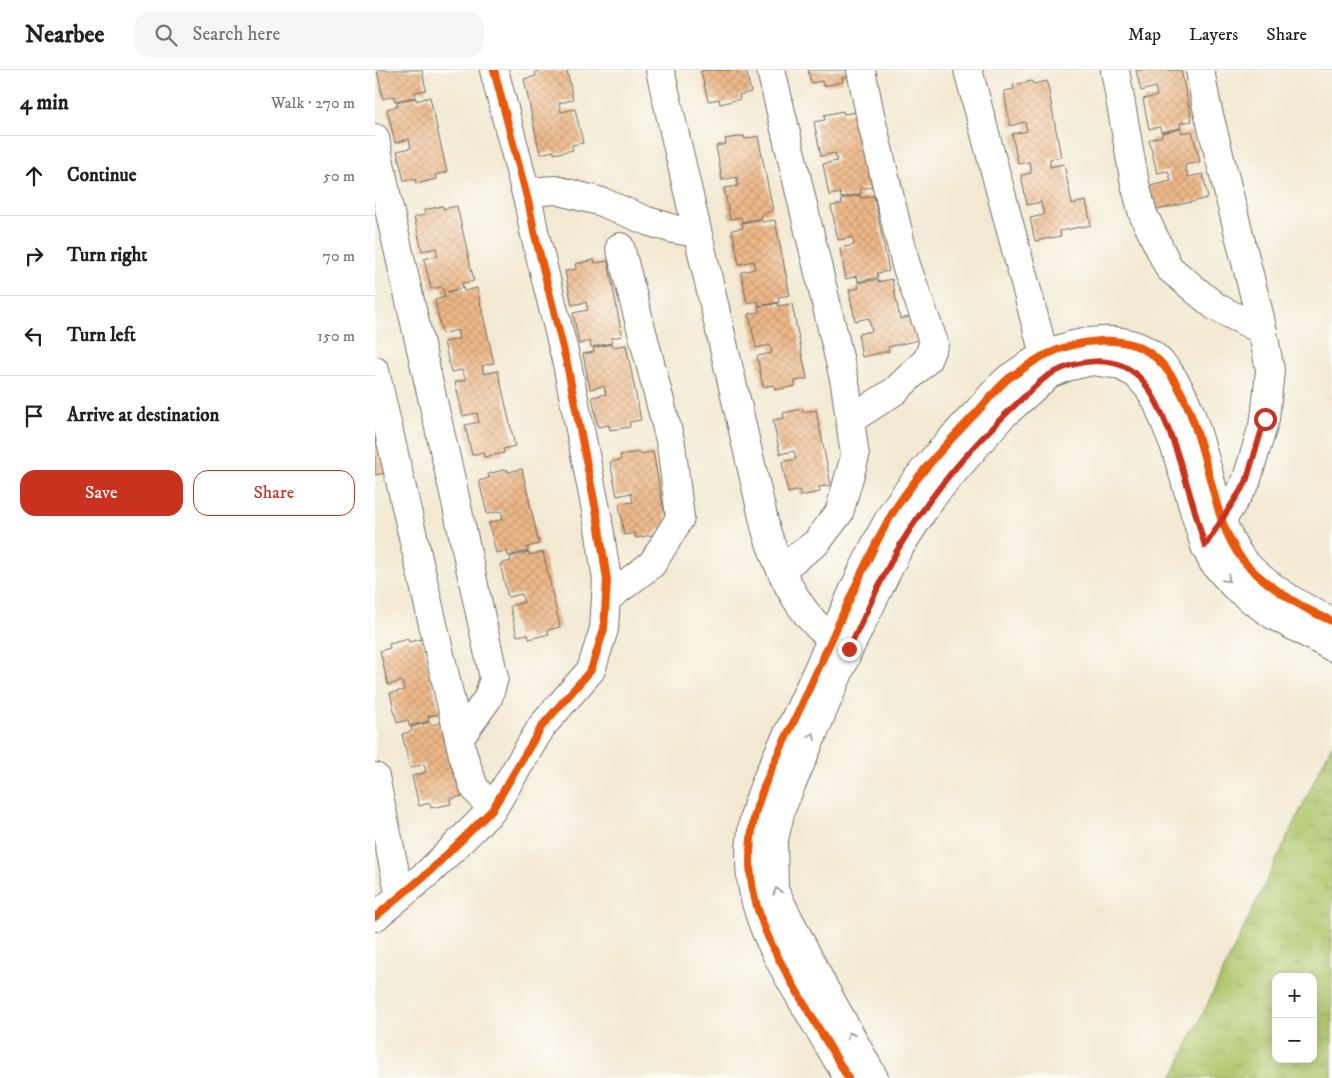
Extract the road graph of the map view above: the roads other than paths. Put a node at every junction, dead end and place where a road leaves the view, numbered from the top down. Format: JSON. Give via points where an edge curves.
{"nodes":[{"id":1,"x":495,"y":70,"type":"edge"},
{"id":2,"x":660,"y":70,"type":"edge"},
{"id":3,"x":771,"y":70,"type":"edge"},
{"id":4,"x":861,"y":70,"type":"edge"},
{"id":5,"x":968,"y":70,"type":"edge"},
{"id":6,"x":1115,"y":70,"type":"edge"},
{"id":7,"x":1200,"y":70,"type":"edge"},
{"id":8,"x":375,"y":138,"type":"edge"},
{"id":9,"x":526,"y":192,"type":"junction"},
{"id":10,"x":697,"y":233,"type":"junction"},
{"id":11,"x":620,"y":247,"type":"dead end"},
{"id":12,"x":1263,"y":331,"type":"junction"},
{"id":13,"x":1046,"y":365,"type":"junction"},
{"id":14,"x":375,"y":371,"type":"edge"},
{"id":15,"x":850,"y":420,"type":"junction"},
{"id":16,"x":1222,"y":520,"type":"junction"},
{"id":17,"x":1205,"y":546,"type":"junction"},
{"id":18,"x":781,"y":569,"type":"junction"},
{"id":19,"x":606,"y":599,"type":"junction"},
{"id":20,"x":1332,"y":622,"type":"edge"},
{"id":21,"x":840,"y":644,"type":"junction"},
{"id":22,"x":1332,"y":647,"type":"edge"},
{"id":23,"x":459,"y":739,"type":"junction"},
{"id":24,"x":375,"y":777,"type":"edge"},
{"id":25,"x":492,"y":810,"type":"junction"},
{"id":26,"x":400,"y":896,"type":"junction"},
{"id":27,"x":375,"y":917,"type":"edge"},
{"id":28,"x":848,"y":1078,"type":"edge"},
{"id":29,"x":874,"y":1078,"type":"edge"}],
"edges":[{"from":1,"to":9,"type":"street"},
{"from":2,"to":10,"type":"street"},
{"from":3,"to":15,"type":"street","via":[[843,374]]},
{"from":4,"to":15,"type":"street","via":[[906,265],[934,343],[927,360],[895,391]]},
{"from":5,"to":13,"type":"street"},
{"from":6,"to":12,"type":"street","via":[[1143,214],[1169,268],[1216,307]]},
{"from":7,"to":12,"type":"street"},
{"from":8,"to":23,"type":"street","via":[[494,678],[487,698]]},
{"from":9,"to":10,"type":"street","via":[[556,190],[602,202],[647,221]]},
{"from":9,"to":19,"type":"street","via":[[567,364],[607,580]]},
{"from":10,"to":18,"type":"street","via":[[767,530]]},
{"from":11,"to":19,"type":"street","via":[[671,444],[680,518],[653,564]]},
{"from":12,"to":16,"type":"street","via":[[1270,370],[1265,419],[1246,482]]},
{"from":13,"to":16,"type":"street","via":[[1073,345],[1112,341],[1136,346],[1155,358],[1173,379],[1188,408]]},
{"from":13,"to":17,"type":"street","via":[[1070,366],[1092,361],[1119,365],[1136,374],[1148,387],[1175,447]]},
{"from":13,"to":21,"type":"street","via":[[924,508]]},
{"from":14,"to":23,"type":"street"},
{"from":15,"to":18,"type":"street","via":[[855,456],[839,513],[816,543]]},
{"from":16,"to":17,"type":"street"},
{"from":16,"to":20,"type":"street","via":[[1242,558],[1272,587]]},
{"from":17,"to":22,"type":"street","one_way":true,"via":[[1213,562],[1235,587],[1273,615]]},
{"from":18,"to":21,"type":"street","via":[[800,607]]},
{"from":19,"to":25,"type":"street","via":[[604,629],[591,670],[542,726]]},
{"from":21,"to":28,"type":"street","via":[[769,775],[758,803],[750,864],[760,916],[777,957]]},
{"from":29,"to":21,"type":"street","one_way":true,"via":[[774,890],[773,843],[781,809]]},
{"from":23,"to":25,"type":"street","via":[[474,788]]},
{"from":24,"to":26,"type":"street"},
{"from":25,"to":26,"type":"street"},
{"from":26,"to":27,"type":"street"}]}
